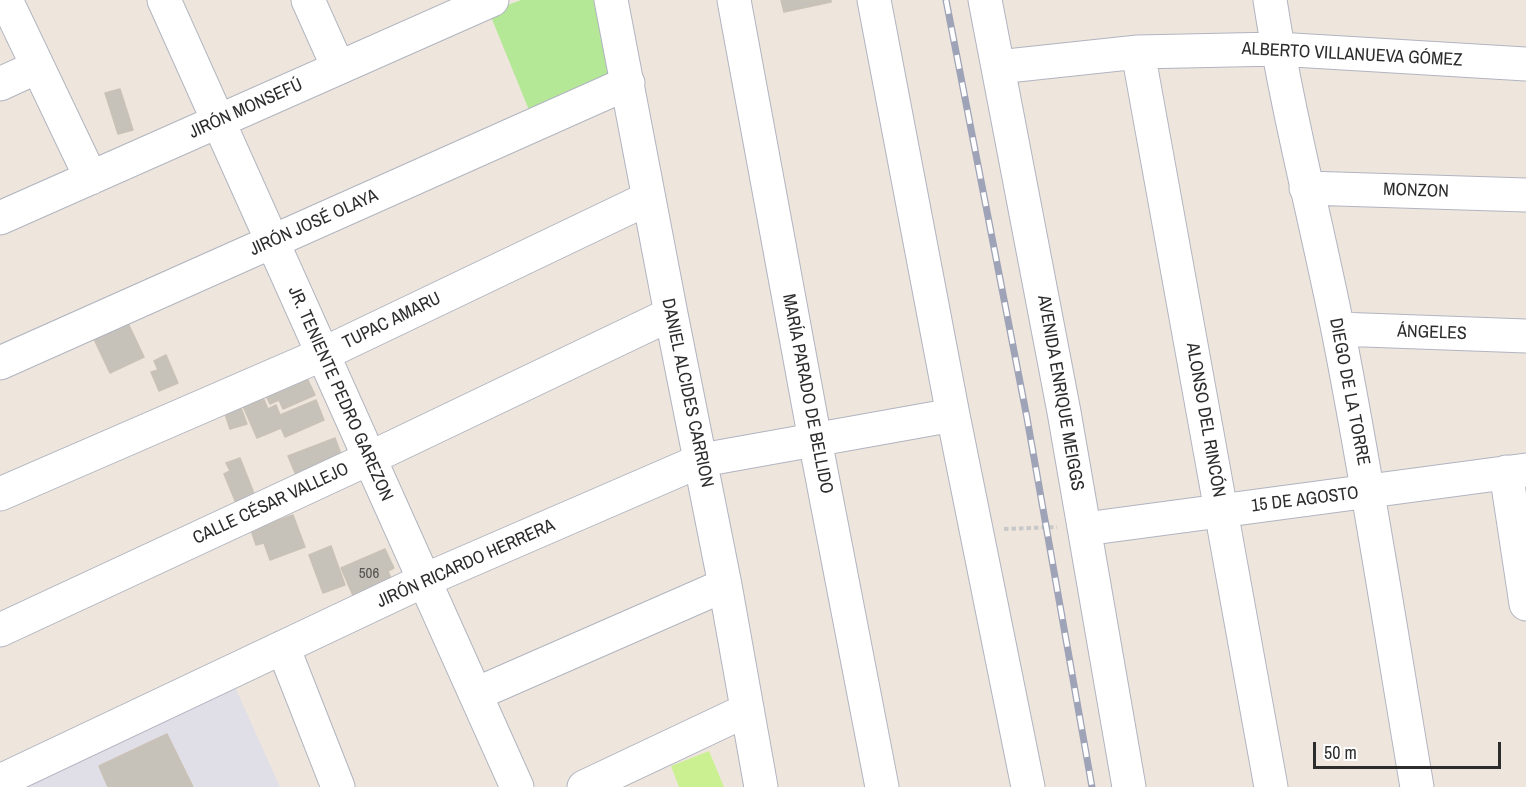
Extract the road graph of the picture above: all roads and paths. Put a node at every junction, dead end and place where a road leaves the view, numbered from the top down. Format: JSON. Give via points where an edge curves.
{"nodes":[{"id":1,"x":6,"y":0,"type":"edge"},
{"id":2,"x":164,"y":0,"type":"edge"},
{"id":3,"x":308,"y":0,"type":"edge"},
{"id":4,"x":492,"y":0,"type":"edge"},
{"id":5,"x":611,"y":0,"type":"edge"},
{"id":6,"x":734,"y":0,"type":"edge"},
{"id":7,"x":874,"y":0,"type":"edge"},
{"id":8,"x":985,"y":0,"type":"edge"},
{"id":9,"x":1270,"y":0,"type":"edge"},
{"id":10,"x":442,"y":10,"type":"edge"},
{"id":11,"x":1277,"y":48,"type":"junction"},
{"id":12,"x":1138,"y":52,"type":"junction"},
{"id":13,"x":1526,"y":64,"type":"edge"},
{"id":14,"x":37,"y":67,"type":"junction"},
{"id":15,"x":338,"y":67,"type":"junction"},
{"id":16,"x":998,"y":67,"type":"junction"},
{"id":17,"x":628,"y":83,"type":"junction"},
{"id":18,"x":0,"y":84,"type":"edge"},
{"id":19,"x":218,"y":121,"type":"junction"},
{"id":20,"x":91,"y":178,"type":"junction"},
{"id":21,"x":1306,"y":188,"type":"junction"},
{"id":22,"x":1526,"y":195,"type":"edge"},
{"id":23,"x":650,"y":198,"type":"junction"},
{"id":24,"x":0,"y":218,"type":"edge"},
{"id":25,"x":272,"y":242,"type":"junction"},
{"id":26,"x":671,"y":314,"type":"junction"},
{"id":27,"x":1338,"y":329,"type":"junction"},
{"id":28,"x":1526,"y":336,"type":"edge"},
{"id":29,"x":323,"y":354,"type":"junction"},
{"id":30,"x":0,"y":363,"type":"edge"},
{"id":31,"x":953,"y":415,"type":"junction"},
{"id":32,"x":815,"y":440,"type":"junction"},
{"id":33,"x":370,"y":458,"type":"junction"},
{"id":34,"x":702,"y":460,"type":"junction"},
{"id":35,"x":1516,"y":471,"type":"edge"},
{"id":36,"x":1368,"y":492,"type":"junction"},
{"id":37,"x":0,"y":494,"type":"edge"},
{"id":38,"x":1222,"y":511,"type":"junction"},
{"id":39,"x":1084,"y":529,"type":"junction"},
{"id":40,"x":976,"y":531,"type":"junction"},
{"id":41,"x":425,"y":580,"type":"junction"},
{"id":42,"x":726,"y":585,"type":"junction"},
{"id":43,"x":1526,"y":603,"type":"edge"},
{"id":44,"x":0,"y":630,"type":"edge"},
{"id":45,"x":283,"y":647,"type":"junction"},
{"id":46,"x":476,"y":694,"type":"junction"},
{"id":47,"x":747,"y":710,"type":"junction"},
{"id":48,"x":0,"y":780,"type":"edge"},
{"id":49,"x":338,"y":787,"type":"edge"},
{"id":50,"x":517,"y":787,"type":"edge"},
{"id":51,"x":584,"y":787,"type":"edge"},
{"id":52,"x":761,"y":787,"type":"edge"},
{"id":53,"x":882,"y":787,"type":"edge"},
{"id":54,"x":1028,"y":787,"type":"edge"},
{"id":55,"x":1129,"y":787,"type":"edge"},
{"id":56,"x":1271,"y":787,"type":"edge"},
{"id":57,"x":1417,"y":787,"type":"edge"}],
"edges":[{"from":1,"to":14,"type":"street"},
{"from":2,"to":19,"type":"street","name":"JR. TENIENTE PEDRO GAREZON"},
{"from":3,"to":15,"type":"street"},
{"from":4,"to":10,"type":"street","name":"JIRÓN MONSEFÚ"},
{"from":5,"to":17,"type":"street","name":"DANIEL ALCIDES CARRION"},
{"from":6,"to":32,"type":"street","name":"MARÍA PARADO DE BELLIDO"},
{"from":7,"to":31,"type":"street"},
{"from":8,"to":16,"type":"street","name":"AVENIDA ENRIQUE MEIGGS"},
{"from":9,"to":11,"type":"street","name":"DIEGO DE LA TORRE"},
{"from":10,"to":15,"type":"street","name":"JIRÓN MONSEFÚ"},
{"from":11,"to":12,"type":"street","name":"ALBERTO VILLANUEVA GÓMEZ"},
{"from":11,"to":13,"type":"street","name":"ALBERTO VILLANUEVA GÓMEZ"},
{"from":11,"to":21,"type":"street","name":"DIEGO DE LA TORRE"},
{"from":12,"to":16,"type":"street","name":"ALBERTO VILLANUEVA GÓMEZ"},
{"from":12,"to":38,"type":"street","name":"ALONSO DEL RINCÓN"},
{"from":14,"to":18,"type":"street"},
{"from":14,"to":20,"type":"street"},
{"from":15,"to":19,"type":"street","name":"JIRÓN MONSEFÚ"},
{"from":16,"to":39,"type":"street","name":"AVENIDA ENRIQUE MEIGGS"},
{"from":17,"to":23,"type":"street","name":"DANIEL ALCIDES CARRION"},
{"from":17,"to":25,"type":"street","name":"JIRÓN JOSÉ OLAYA"},
{"from":19,"to":20,"type":"street","name":"JIRÓN MONSEFÚ"},
{"from":19,"to":25,"type":"street","name":"JR. TENIENTE PEDRO GAREZON"},
{"from":20,"to":24,"type":"street","name":"JIRÓN MONSEFÚ"},
{"from":21,"to":22,"type":"street","name":"MONZON"},
{"from":21,"to":27,"type":"street","name":"DIEGO DE LA TORRE"},
{"from":23,"to":26,"type":"street","name":"DANIEL ALCIDES CARRION"},
{"from":23,"to":29,"type":"street","name":"TUPAC AMARU"},
{"from":25,"to":29,"type":"street","name":"JR. TENIENTE PEDRO GAREZON"},
{"from":25,"to":30,"type":"street","name":"JIRÓN JOSÉ OLAYA"},
{"from":26,"to":33,"type":"street","name":"CALLE CÉSAR VALLEJO"},
{"from":26,"to":34,"type":"street","name":"DANIEL ALCIDES CARRION"},
{"from":27,"to":28,"type":"street","name":"ÁNGELES"},
{"from":27,"to":36,"type":"street","name":"DIEGO DE LA TORRE"},
{"from":29,"to":33,"type":"street","name":"JR. TENIENTE PEDRO GAREZON"},
{"from":29,"to":37,"type":"street","name":"TUPAC AMARU"},
{"from":31,"to":32,"type":"street","name":"JIRÓN RICARDO HERRERA"},
{"from":31,"to":40,"type":"street"},
{"from":32,"to":34,"type":"street","name":"JIRÓN RICARDO HERRERA"},
{"from":32,"to":53,"type":"street","name":"MARÍA PARADO DE BELLIDO"},
{"from":33,"to":41,"type":"street","name":"JR. TENIENTE PEDRO GAREZON"},
{"from":33,"to":44,"type":"street","name":"CALLE CÉSAR VALLEJO"},
{"from":34,"to":41,"type":"street","name":"JIRÓN RICARDO HERRERA"},
{"from":34,"to":42,"type":"street","name":"DANIEL ALCIDES CARRION"},
{"from":35,"to":36,"type":"street","name":"15 DE AGOSTO"},
{"from":35,"to":43,"type":"street"},
{"from":36,"to":38,"type":"street","name":"15 DE AGOSTO"},
{"from":36,"to":57,"type":"street","name":"DIEGO DE LA TORRE"},
{"from":38,"to":39,"type":"street","name":"15 DE AGOSTO"},
{"from":38,"to":56,"type":"street","name":"ALONSO DEL RINCÓN"},
{"from":39,"to":40,"type":"path"},
{"from":39,"to":55,"type":"street","name":"AVENIDA ENRIQUE MEIGGS"},
{"from":40,"to":54,"type":"street"},
{"from":41,"to":45,"type":"street","name":"JIRÓN RICARDO HERRERA"},
{"from":41,"to":46,"type":"street","name":"JR. TENIENTE PEDRO GAREZON"},
{"from":42,"to":46,"type":"street"},
{"from":42,"to":47,"type":"street","name":"DANIEL ALCIDES CARRION"},
{"from":45,"to":48,"type":"street","name":"JIRÓN RICARDO HERRERA"},
{"from":45,"to":49,"type":"street"},
{"from":46,"to":50,"type":"street","name":"JR. TENIENTE PEDRO GAREZON"},
{"from":47,"to":51,"type":"street"},
{"from":47,"to":52,"type":"street","name":"DANIEL ALCIDES CARRION"}]}
